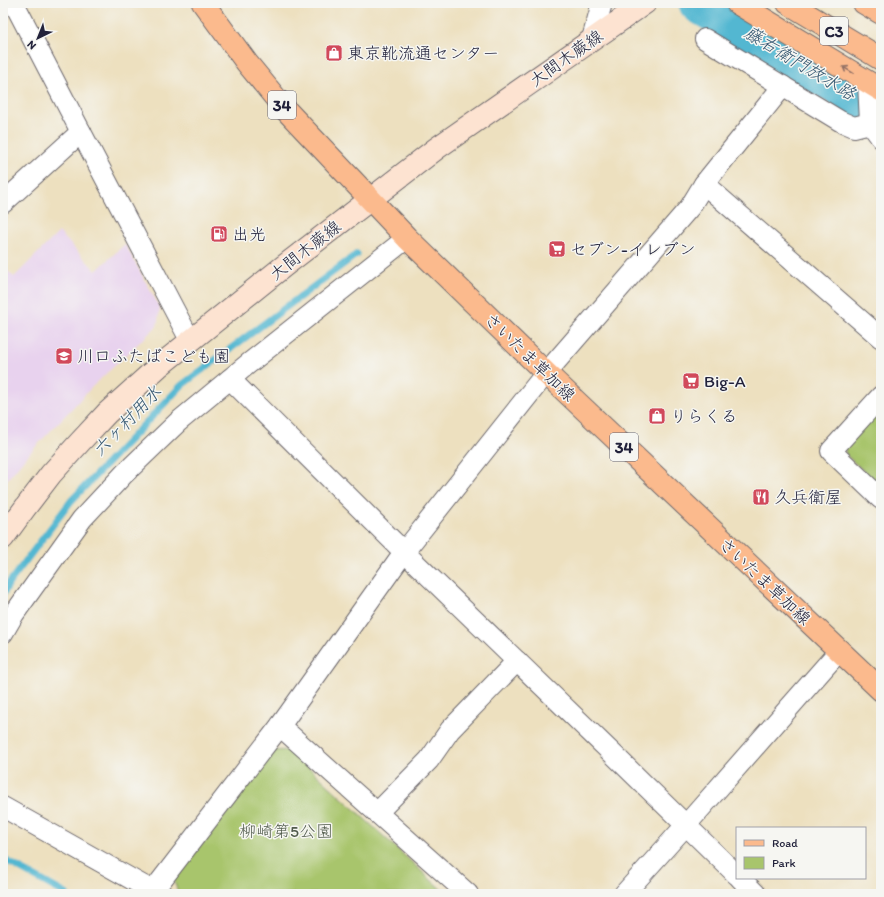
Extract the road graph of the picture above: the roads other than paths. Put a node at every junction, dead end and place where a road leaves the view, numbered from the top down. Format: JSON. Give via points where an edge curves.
{"nodes":[{"id":1,"x":14,"y":3,"type":"edge"},
{"id":2,"x":602,"y":3,"type":"edge"},
{"id":3,"x":645,"y":3,"type":"edge"},
{"id":4,"x":737,"y":3,"type":"edge"},
{"id":5,"x":788,"y":3,"type":"edge"},
{"id":6,"x":864,"y":3,"type":"edge"},
{"id":7,"x":207,"y":5,"type":"edge"},
{"id":8,"x":881,"y":13,"type":"edge"},
{"id":9,"x":592,"y":39,"type":"junction"},
{"id":10,"x":705,"y":39,"type":"dead end"},
{"id":11,"x":881,"y":59,"type":"edge"},
{"id":12,"x":783,"y":86,"type":"junction"},
{"id":13,"x":874,"y":86,"type":"edge"},
{"id":14,"x":876,"y":130,"type":"edge"},
{"id":15,"x":81,"y":132,"type":"junction"},
{"id":16,"x":704,"y":184,"type":"junction"},
{"id":17,"x":370,"y":200,"type":"junction"},
{"id":18,"x":3,"y":203,"type":"edge"},
{"id":19,"x":407,"y":238,"type":"junction"},
{"id":20,"x":881,"y":338,"type":"edge"},
{"id":21,"x":190,"y":340,"type":"junction"},
{"id":22,"x":546,"y":373,"type":"junction"},
{"id":23,"x":230,"y":379,"type":"junction"},
{"id":24,"x":881,"y":396,"type":"edge"},
{"id":25,"x":881,"y":499,"type":"edge"},
{"id":26,"x":3,"y":538,"type":"edge"},
{"id":27,"x":404,"y":552,"type":"junction"},
{"id":28,"x":3,"y":633,"type":"edge"},
{"id":29,"x":840,"y":651,"type":"junction"},
{"id":30,"x":517,"y":661,"type":"junction"},
{"id":31,"x":880,"y":688,"type":"edge"},
{"id":32,"x":280,"y":726,"type":"junction"},
{"id":33,"x":3,"y":807,"type":"edge"},
{"id":34,"x":377,"y":813,"type":"junction"},
{"id":35,"x":686,"y":825,"type":"junction"},
{"id":36,"x":736,"y":874,"type":"edge"},
{"id":37,"x":741,"y":879,"type":"edge"},
{"id":38,"x":156,"y":892,"type":"edge"},
{"id":39,"x":468,"y":894,"type":"edge"},
{"id":40,"x":624,"y":894,"type":"edge"},
{"id":41,"x":756,"y":894,"type":"edge"}],
"edges":[{"from":1,"to":15,"type":"street"},
{"from":2,"to":9,"type":"street"},
{"from":3,"to":9,"type":"main road","name":"大間木蕨線"},
{"from":13,"to":4,"type":"main road","one_way":true},
{"from":5,"to":11,"type":"main road","number":"C3"},
{"from":6,"to":8,"type":"main road","number":"C3"},
{"from":7,"to":17,"type":"main road","name":"さいたま草加線","number":"34","via":[[247,63],[284,108]]},
{"from":9,"to":17,"type":"main road","name":"大間木蕨線","via":[[437,148]]},
{"from":10,"to":12,"type":"street"},
{"from":12,"to":14,"type":"street","via":[[840,121],[854,127]]},
{"from":12,"to":16,"type":"street"},
{"from":13,"to":14,"type":"street"},
{"from":15,"to":18,"type":"street"},
{"from":15,"to":21,"type":"street"},
{"from":16,"to":20,"type":"street"},
{"from":16,"to":22,"type":"street","via":[[690,207]]},
{"from":17,"to":19,"type":"main road","name":"さいたま草加線","number":"34"},
{"from":17,"to":21,"type":"main road","name":"大間木蕨線"},
{"from":19,"to":22,"type":"main road","name":"さいたま草加線","number":"34"},
{"from":19,"to":23,"type":"street"},
{"from":21,"to":26,"type":"main road","name":"大間木蕨線","via":[[107,413],[51,474]]},
{"from":22,"to":27,"type":"street"},
{"from":22,"to":29,"type":"main road","name":"さいたま草加線","number":"34"},
{"from":23,"to":27,"type":"street"},
{"from":23,"to":28,"type":"street","via":[[178,422],[82,519]]},
{"from":24,"to":25,"type":"street","via":[[832,451]]},
{"from":27,"to":30,"type":"street"},
{"from":27,"to":32,"type":"street"},
{"from":29,"to":31,"type":"main road","name":"さいたま草加線","number":"34"},
{"from":29,"to":35,"type":"street"},
{"from":30,"to":34,"type":"street","via":[[450,730],[429,760]]},
{"from":30,"to":35,"type":"street"},
{"from":32,"to":34,"type":"street"},
{"from":32,"to":38,"type":"street"},
{"from":33,"to":38,"type":"street"},
{"from":34,"to":39,"type":"street"},
{"from":35,"to":36,"type":"street"},
{"from":35,"to":40,"type":"street"},
{"from":37,"to":41,"type":"street"}]}
